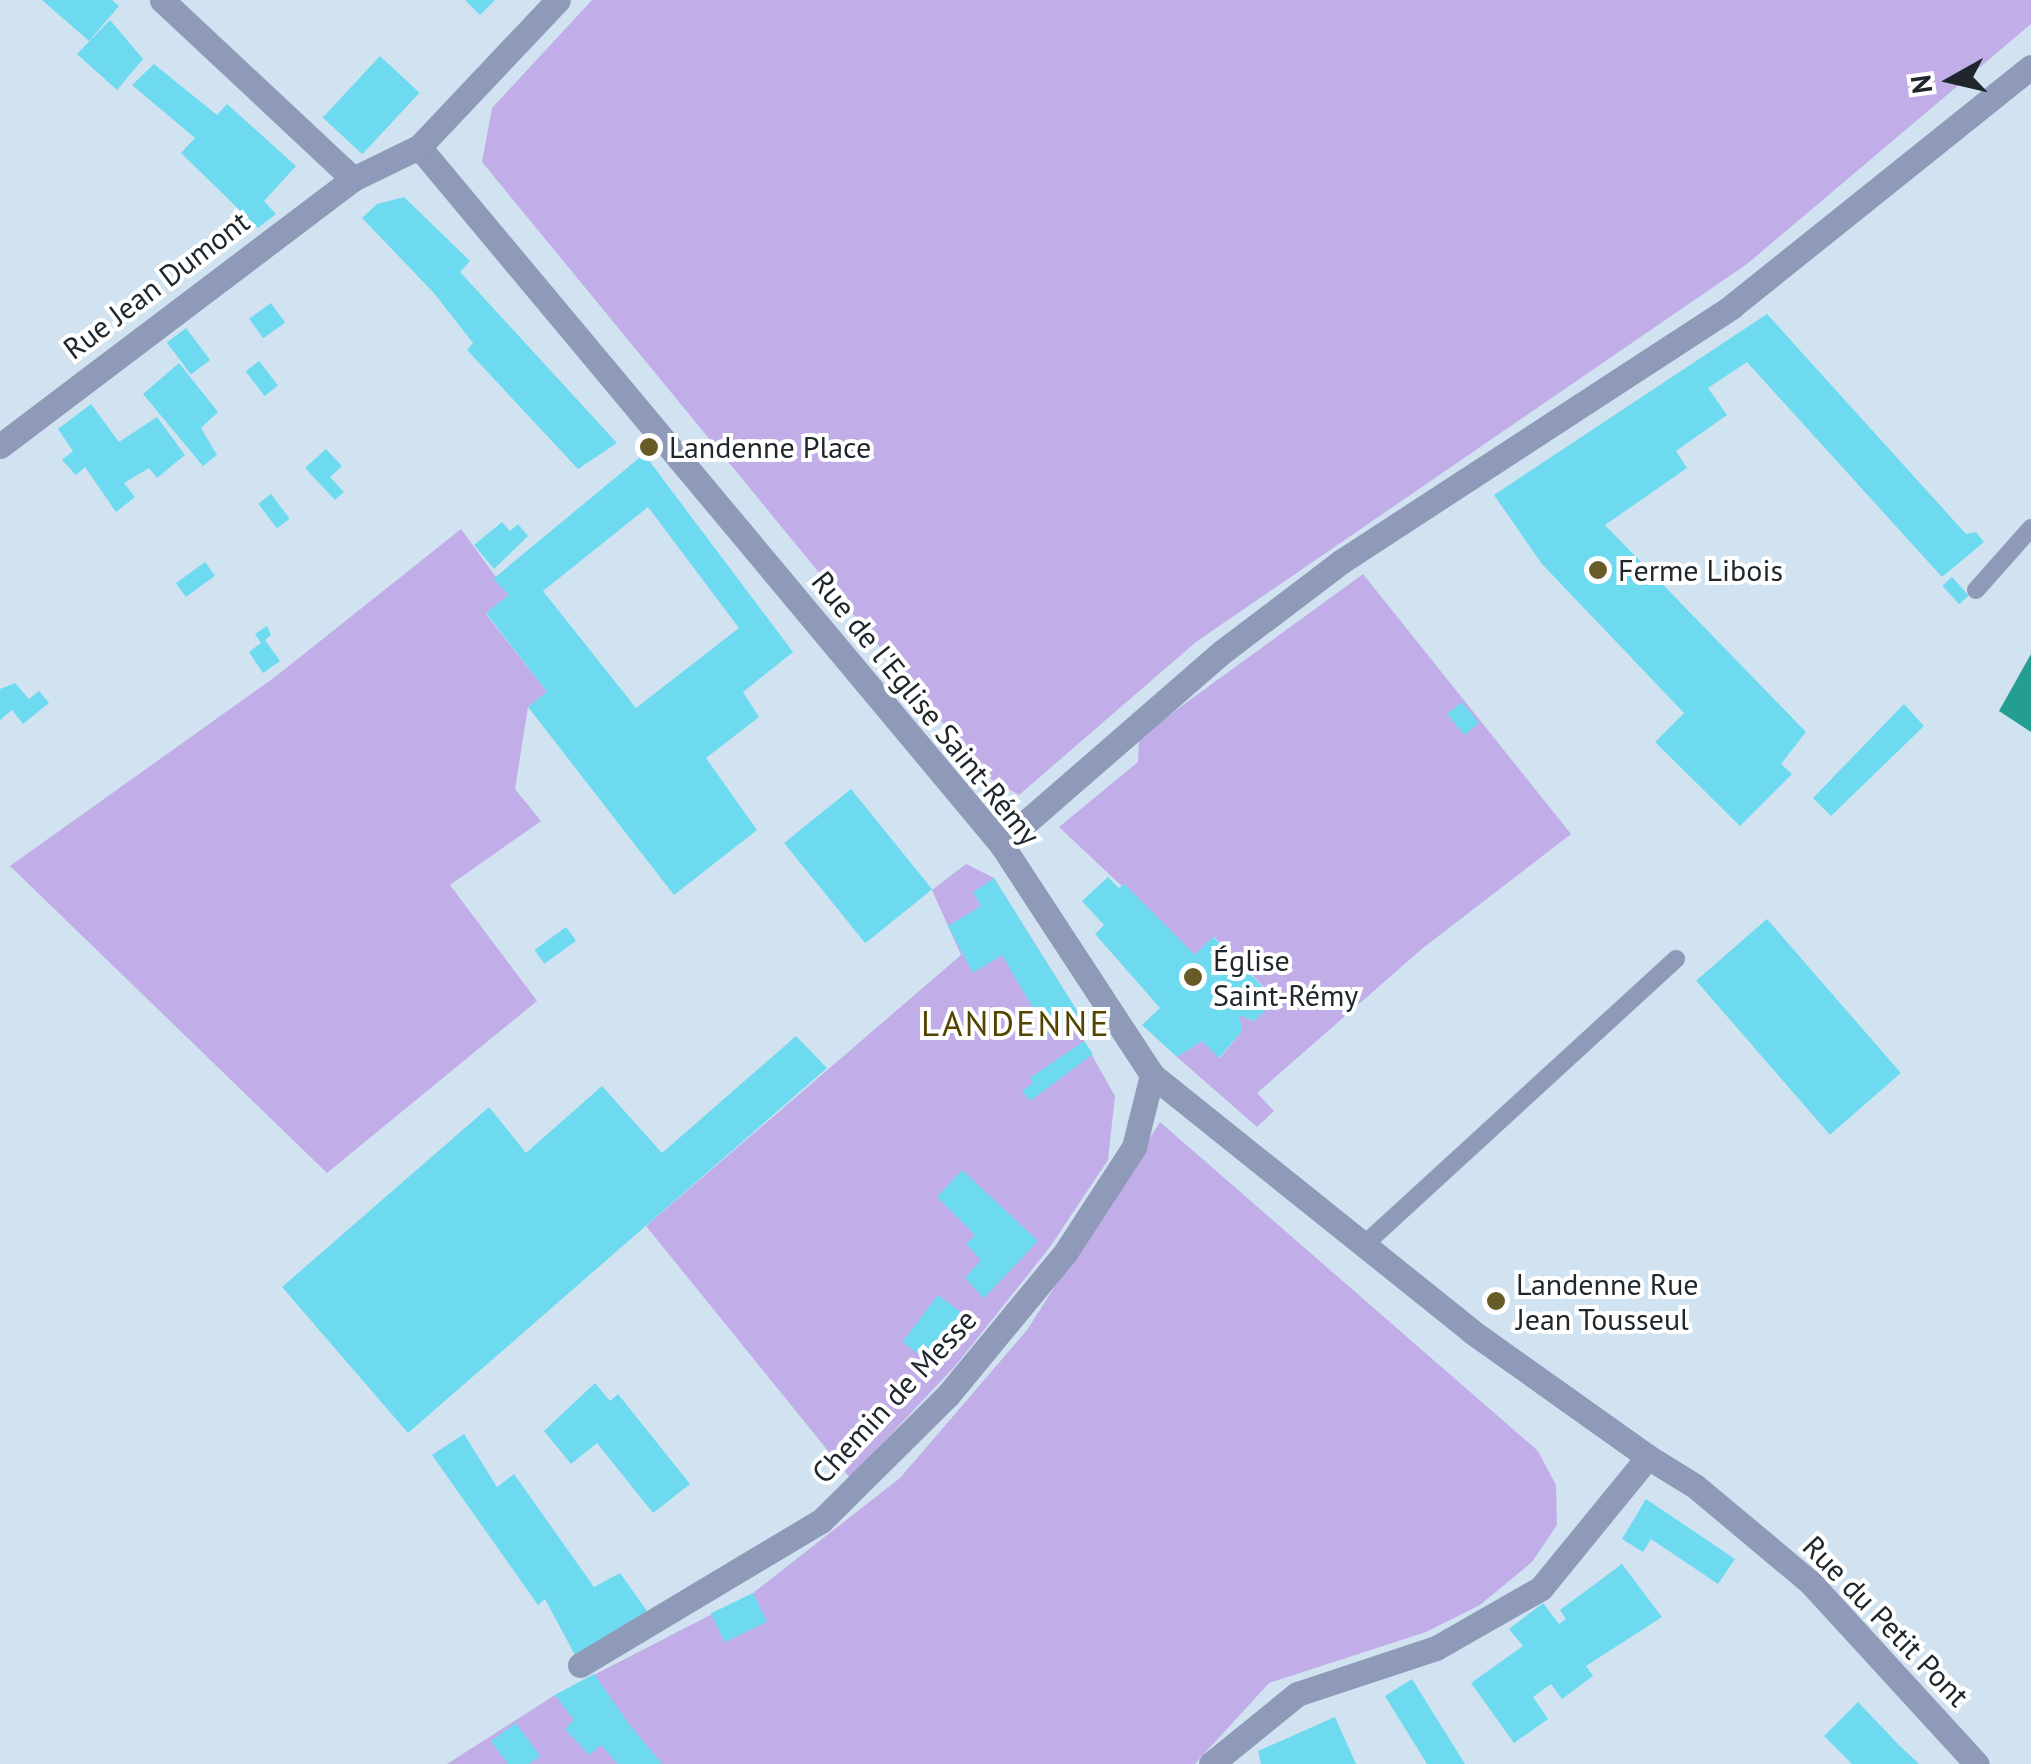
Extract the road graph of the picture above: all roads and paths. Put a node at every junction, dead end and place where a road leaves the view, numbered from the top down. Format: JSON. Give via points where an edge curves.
{"nodes":[{"id":1,"x":162,"y":0,"type":"edge"},
{"id":2,"x":558,"y":0,"type":"edge"},
{"id":3,"x":2031,"y":67,"type":"edge"},
{"id":4,"x":419,"y":146,"type":"junction"},
{"id":5,"x":353,"y":179,"type":"junction"},
{"id":6,"x":0,"y":446,"type":"edge"},
{"id":7,"x":2031,"y":528,"type":"edge"},
{"id":8,"x":1976,"y":590,"type":"dead end"},
{"id":9,"x":1001,"y":844,"type":"junction"},
{"id":10,"x":1676,"y":959,"type":"dead end"},
{"id":11,"x":1152,"y":1075,"type":"junction"},
{"id":12,"x":1365,"y":1244,"type":"junction"},
{"id":13,"x":1648,"y":1457,"type":"junction"},
{"id":14,"x":580,"y":1665,"type":"dead end"},
{"id":15,"x":1211,"y":1764,"type":"edge"},
{"id":16,"x":1977,"y":1764,"type":"edge"}],
"edges":[{"from":1,"to":5,"type":"street"},
{"from":2,"to":4,"type":"street","name":"Rue Jean Dumont"},
{"from":3,"to":9,"type":"street","via":[[1730,308],[1342,560],[1222,652]]},
{"from":4,"to":5,"type":"street","name":"Rue Jean Dumont"},
{"from":4,"to":9,"type":"street","name":"Rue de l'Eglise Saint-Rémy"},
{"from":5,"to":6,"type":"street","name":"Rue Jean Dumont"},
{"from":7,"to":8,"type":"lane"},
{"from":9,"to":11,"type":"street","name":"Rue de l'Eglise Saint-Rémy"},
{"from":10,"to":12,"type":"lane"},
{"from":11,"to":12,"type":"street","name":"Rue de l'Eglise Saint-Rémy"},
{"from":11,"to":14,"type":"street","name":"Chemin de Messe","via":[[1134,1147],[1065,1253],[948,1395],[821,1521]]},
{"from":12,"to":13,"type":"street","name":"Rue de l'Eglise Saint-Rémy","via":[[1471,1331]]},
{"from":13,"to":15,"type":"street","via":[[1541,1588],[1436,1648],[1297,1694]]},
{"from":13,"to":16,"type":"street","name":"Rue du Petit Pont","via":[[1695,1486],[1810,1582]]}]}
